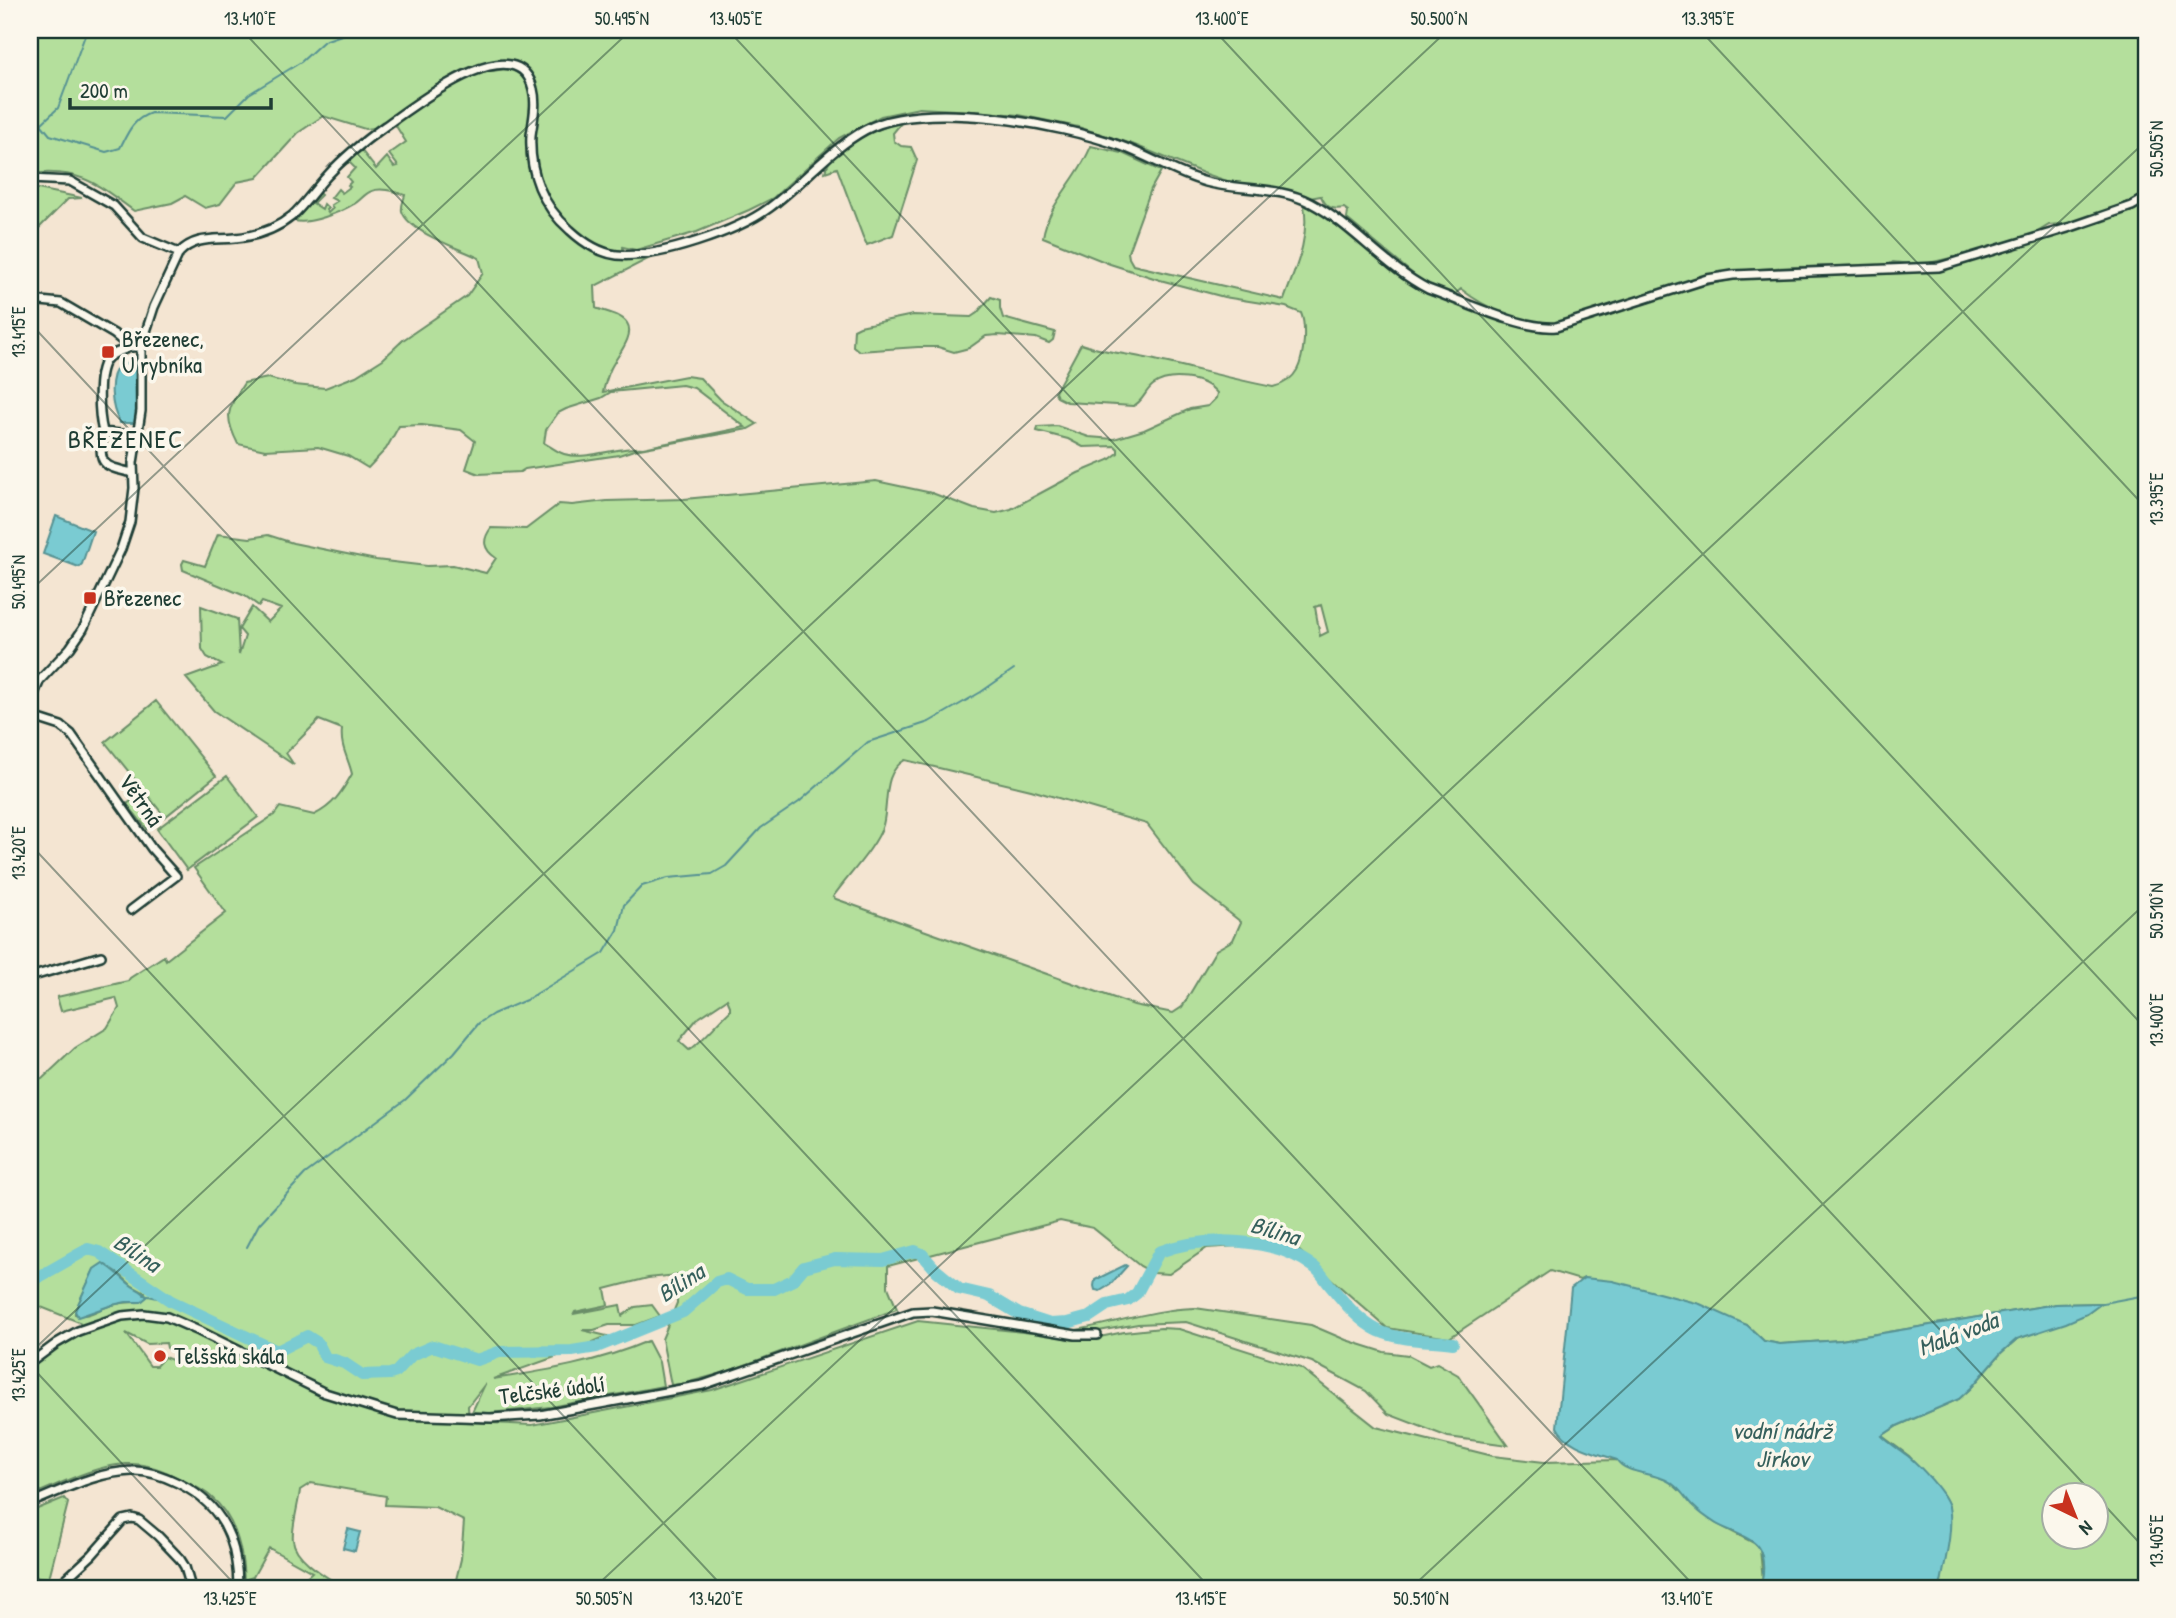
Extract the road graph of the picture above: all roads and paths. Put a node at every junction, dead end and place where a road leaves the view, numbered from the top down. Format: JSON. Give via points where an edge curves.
{"nodes":[{"id":1,"x":30,"y":179,"type":"edge"},
{"id":2,"x":2146,"y":198,"type":"edge"},
{"id":3,"x":178,"y":253,"type":"junction"},
{"id":4,"x":30,"y":300,"type":"edge"},
{"id":5,"x":130,"y":347,"type":"junction"},
{"id":6,"x":141,"y":347,"type":"junction"},
{"id":7,"x":103,"y":432,"type":"junction"},
{"id":8,"x":137,"y":436,"type":"junction"},
{"id":9,"x":133,"y":473,"type":"junction"},
{"id":10,"x":30,"y":716,"type":"edge"},
{"id":11,"x":131,"y":910,"type":"dead end"},
{"id":12,"x":101,"y":956,"type":"dead end"},
{"id":13,"x":30,"y":977,"type":"edge"},
{"id":14,"x":1097,"y":1335,"type":"dead end"},
{"id":15,"x":30,"y":1363,"type":"edge"},
{"id":16,"x":30,"y":1503,"type":"edge"},
{"id":17,"x":56,"y":1588,"type":"edge"},
{"id":18,"x":191,"y":1588,"type":"edge"},
{"id":19,"x":237,"y":1588,"type":"edge"}],
"edges":[{"from":1,"to":3,"type":"street","via":[[70,181],[114,206],[143,238]]},
{"from":2,"to":3,"type":"street","via":[[2071,227],[1939,267],[1707,279],[1545,328],[1428,289],[1398,271],[1333,216],[1288,194],[1202,181],[1082,134],[981,118],[930,116],[866,130],[747,222],[678,247],[615,255],[586,243],[546,201],[534,173],[534,90],[523,71],[504,65],[457,77],[361,143],[278,226],[254,235],[200,239]]},
{"from":3,"to":6,"type":"street","via":[[153,306]]},
{"from":4,"to":5,"type":"street","via":[[61,303]]},
{"from":5,"to":6,"type":"street"},
{"from":5,"to":7,"type":"street","via":[[110,356],[102,368],[99,405]]},
{"from":6,"to":8,"type":"street"},
{"from":7,"to":8,"type":"street"},
{"from":7,"to":9,"type":"street","via":[[102,461]]},
{"from":8,"to":9,"type":"street"},
{"from":9,"to":10,"type":"street","via":[[130,522],[121,549],[83,629],[40,680]]},
{"from":10,"to":11,"type":"street","name":"Větrná","via":[[71,734],[176,876]]},
{"from":12,"to":13,"type":"street"},
{"from":14,"to":15,"type":"street","name":"Telčské údolí","via":[[913,1312],[703,1385],[540,1415],[491,1418],[397,1415],[359,1405],[167,1317],[144,1314],[122,1316],[78,1331]]},
{"from":16,"to":19,"type":"street","via":[[104,1474],[162,1474],[193,1490],[222,1519],[234,1552]]},
{"from":17,"to":18,"type":"street","via":[[123,1520],[132,1518],[180,1559]]}]}
